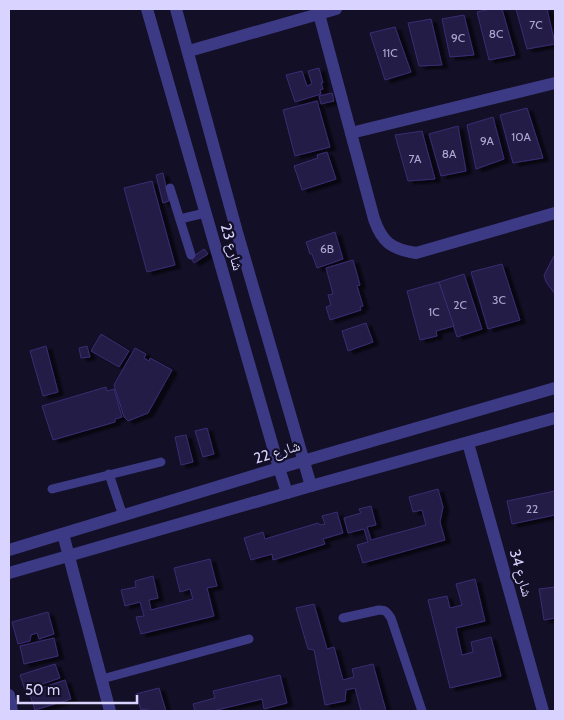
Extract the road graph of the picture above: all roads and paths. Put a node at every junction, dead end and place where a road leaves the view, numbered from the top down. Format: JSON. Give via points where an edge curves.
{"nodes":[{"id":1,"x":147,"y":9,"type":"edge"},
{"id":2,"x":176,"y":9,"type":"edge"},
{"id":3,"x":336,"y":9,"type":"edge"},
{"id":4,"x":319,"y":14,"type":"junction"},
{"id":5,"x":189,"y":51,"type":"junction"},
{"id":6,"x":555,"y":83,"type":"edge"},
{"id":7,"x":351,"y":133,"type":"junction"},
{"id":8,"x":170,"y":188,"type":"dead end"},
{"id":9,"x":205,"y":213,"type":"junction"},
{"id":10,"x":555,"y":213,"type":"edge"},
{"id":11,"x":180,"y":218,"type":"junction"},
{"id":12,"x":191,"y":255,"type":"dead end"},
{"id":13,"x":555,"y":388,"type":"edge"},
{"id":14,"x":555,"y":418,"type":"edge"},
{"id":15,"x":468,"y":443,"type":"junction"},
{"id":16,"x":304,"y":461,"type":"junction"},
{"id":17,"x":161,"y":462,"type":"dead end"},
{"id":18,"x":279,"y":468,"type":"junction"},
{"id":19,"x":109,"y":474,"type":"junction"},
{"id":20,"x":311,"y":486,"type":"junction"},
{"id":21,"x":52,"y":489,"type":"dead end"},
{"id":22,"x":287,"y":493,"type":"junction"},
{"id":23,"x":123,"y":516,"type":"junction"},
{"id":24,"x":62,"y":534,"type":"junction"},
{"id":25,"x":9,"y":550,"type":"edge"},
{"id":26,"x":68,"y":556,"type":"junction"},
{"id":27,"x":9,"y":573,"type":"edge"},
{"id":28,"x":342,"y":618,"type":"dead end"},
{"id":29,"x":249,"y":639,"type":"dead end"},
{"id":30,"x":102,"y":679,"type":"junction"},
{"id":31,"x":9,"y":696,"type":"edge"},
{"id":32,"x":12,"y":711,"type":"edge"},
{"id":33,"x":110,"y":711,"type":"edge"},
{"id":34,"x":422,"y":711,"type":"edge"},
{"id":35,"x":543,"y":711,"type":"edge"}],
"edges":[{"from":1,"to":9,"type":"street","name":"شارع 23"},
{"from":2,"to":5,"type":"street","name":"شارع 23"},
{"from":3,"to":4,"type":"street"},
{"from":4,"to":5,"type":"street"},
{"from":4,"to":7,"type":"street"},
{"from":5,"to":16,"type":"street","name":"شارع 23","via":[[237,232]]},
{"from":6,"to":7,"type":"street"},
{"from":7,"to":10,"type":"street","via":[[379,232],[389,244],[402,251],[416,252]]},
{"from":8,"to":11,"type":"lane"},
{"from":9,"to":11,"type":"lane"},
{"from":9,"to":18,"type":"street","name":"شارع 23"},
{"from":11,"to":12,"type":"lane"},
{"from":13,"to":16,"type":"street","name":"شارع 22"},
{"from":14,"to":15,"type":"street"},
{"from":15,"to":20,"type":"street"},
{"from":15,"to":35,"type":"street","name":"شارع 34"},
{"from":16,"to":18,"type":"street","name":"شارع 22"},
{"from":16,"to":20,"type":"street","name":"شارع 23"},
{"from":17,"to":19,"type":"lane"},
{"from":18,"to":22,"type":"street","name":"شارع 23"},
{"from":18,"to":23,"type":"street","name":"شارع 22"},
{"from":19,"to":21,"type":"lane"},
{"from":19,"to":23,"type":"lane"},
{"from":20,"to":22,"type":"street"},
{"from":22,"to":26,"type":"street"},
{"from":23,"to":24,"type":"street","name":"شارع 22"},
{"from":24,"to":25,"type":"street","name":"شارع 22"},
{"from":24,"to":26,"type":"street"},
{"from":26,"to":27,"type":"street"},
{"from":26,"to":30,"type":"street"},
{"from":28,"to":34,"type":"lane","via":[[379,610],[388,612]]},
{"from":29,"to":30,"type":"lane"},
{"from":30,"to":33,"type":"street"},
{"from":31,"to":32,"type":"street"}]}
